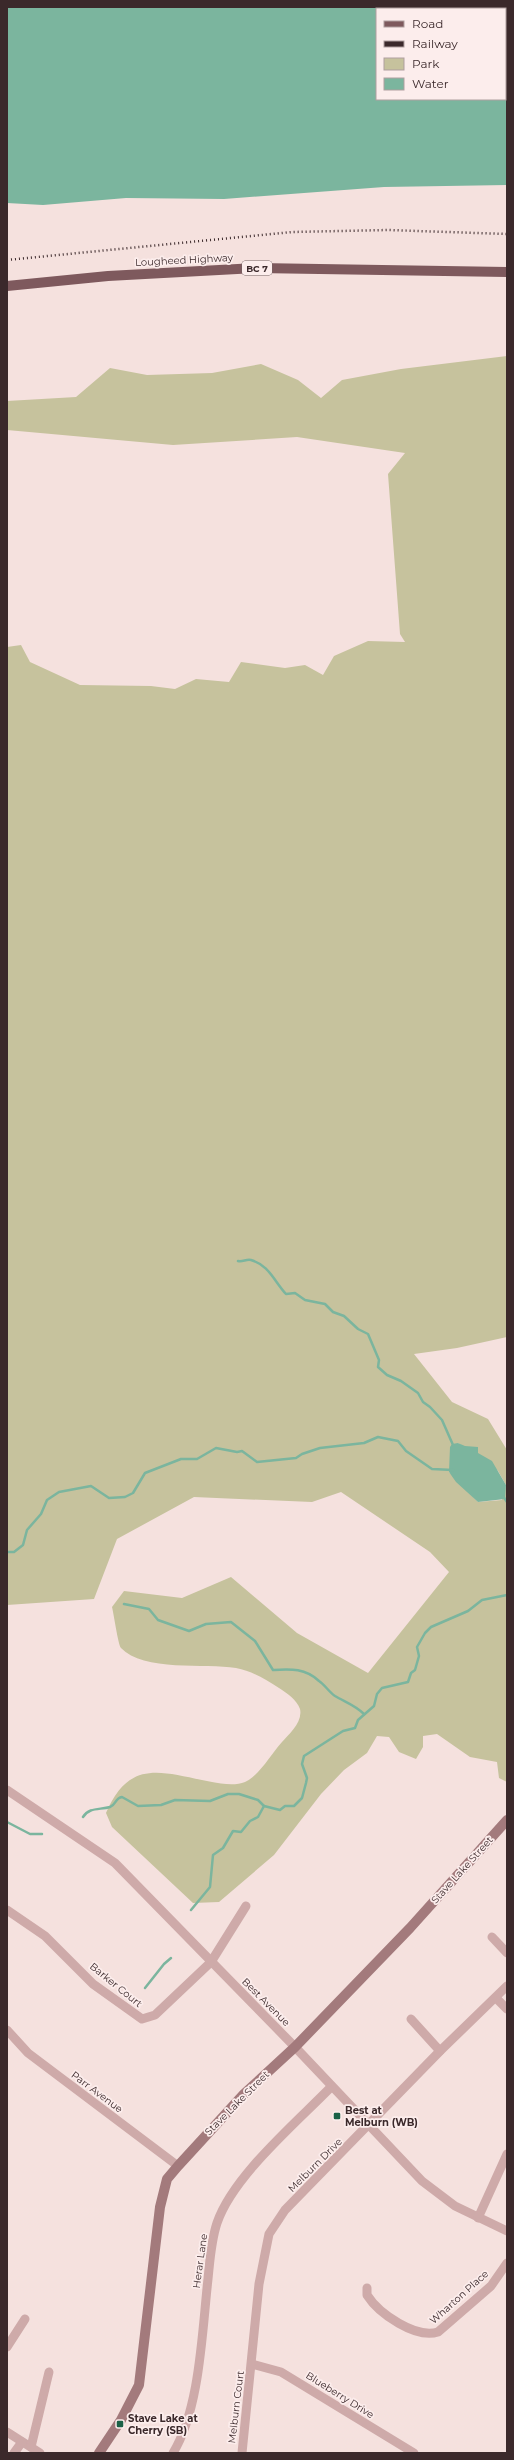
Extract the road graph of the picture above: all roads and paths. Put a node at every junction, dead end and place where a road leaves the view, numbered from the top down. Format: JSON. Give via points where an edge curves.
{"nodes":[{"id":1,"x":507,"y":272,"type":"edge"},
{"id":2,"x":7,"y":286,"type":"edge"},
{"id":3,"x":7,"y":1790,"type":"edge"},
{"id":4,"x":507,"y":1820,"type":"edge"},
{"id":5,"x":246,"y":1906,"type":"dead end"},
{"id":6,"x":7,"y":1910,"type":"edge"},
{"id":7,"x":492,"y":1937,"type":"dead end"},
{"id":8,"x":507,"y":1953,"type":"edge"},
{"id":9,"x":211,"y":1962,"type":"junction"},
{"id":10,"x":507,"y":1986,"type":"edge"},
{"id":11,"x":496,"y":1998,"type":"junction"},
{"id":12,"x":507,"y":2009,"type":"edge"},
{"id":13,"x":411,"y":2019,"type":"dead end"},
{"id":14,"x":7,"y":2030,"type":"edge"},
{"id":15,"x":295,"y":2047,"type":"junction"},
{"id":16,"x":440,"y":2051,"type":"junction"},
{"id":17,"x":331,"y":2086,"type":"junction"},
{"id":18,"x":369,"y":2126,"type":"junction"},
{"id":19,"x":507,"y":2154,"type":"edge"},
{"id":20,"x":178,"y":2166,"type":"junction"},
{"id":21,"x":478,"y":2218,"type":"junction"},
{"id":22,"x":507,"y":2231,"type":"edge"},
{"id":23,"x":507,"y":2263,"type":"edge"},
{"id":24,"x":367,"y":2288,"type":"dead end"},
{"id":25,"x":25,"y":2319,"type":"dead end"},
{"id":26,"x":7,"y":2347,"type":"edge"},
{"id":27,"x":252,"y":2364,"type":"junction"},
{"id":28,"x":49,"y":2372,"type":"dead end"},
{"id":29,"x":7,"y":2432,"type":"edge"},
{"id":30,"x":22,"y":2442,"type":"junction"},
{"id":31,"x":31,"y":2447,"type":"junction"},
{"id":32,"x":409,"y":2452,"type":"edge"},
{"id":33,"x":14,"y":2453,"type":"edge"},
{"id":34,"x":40,"y":2453,"type":"edge"},
{"id":35,"x":99,"y":2453,"type":"edge"},
{"id":36,"x":173,"y":2453,"type":"edge"},
{"id":37,"x":242,"y":2453,"type":"edge"}],
"edges":[{"from":1,"to":2,"type":"main road","name":"Lougheed Highway","number":"BC 7","via":[[258,268],[108,276]]},
{"from":3,"to":9,"type":"street","name":"Best Avenue","via":[[115,1863]]},
{"from":4,"to":15,"type":"main road","name":"Stave Lake Street","via":[[410,1928]]},
{"from":5,"to":9,"type":"street"},
{"from":6,"to":9,"type":"street","name":"Barker Court","via":[[45,1936],[94,1984],[142,2019],[155,2015]]},
{"from":7,"to":8,"type":"street"},
{"from":9,"to":15,"type":"street","name":"Best Avenue"},
{"from":10,"to":11,"type":"street","name":"Melburn Drive"},
{"from":11,"to":12,"type":"street"},
{"from":11,"to":16,"type":"street","name":"Melburn Drive"},
{"from":13,"to":16,"type":"street"},
{"from":14,"to":20,"type":"street","name":"Parr Avenue","via":[[28,2054]]},
{"from":15,"to":17,"type":"street","name":"Best Avenue"},
{"from":15,"to":20,"type":"main road","name":"Stave Lake Street","via":[[244,2094]]},
{"from":16,"to":18,"type":"street","name":"Melburn Drive"},
{"from":17,"to":18,"type":"street","name":"Best Avenue"},
{"from":17,"to":36,"type":"street","name":"Herar Lane","via":[[243,2177],[223,2207],[212,2242],[194,2400],[186,2430]]},
{"from":18,"to":21,"type":"street","name":"Best Avenue","via":[[441,2197]]},
{"from":18,"to":27,"type":"street","name":"Melburn Drive","via":[[285,2210],[269,2234],[259,2284]]},
{"from":19,"to":21,"type":"street"},
{"from":20,"to":35,"type":"main road","name":"Stave Lake Street","via":[[167,2178],[162,2195],[139,2385],[121,2420]]},
{"from":21,"to":22,"type":"street","name":"Best Avenue"},
{"from":23,"to":24,"type":"street","name":"Wharton Place","via":[[491,2286],[438,2332],[430,2335],[412,2330],[379,2310],[367,2296]]},
{"from":25,"to":26,"type":"street"},
{"from":27,"to":32,"type":"street","name":"Blueberry Drive","via":[[281,2372]]},
{"from":27,"to":37,"type":"street","name":"Melburn Court"},
{"from":28,"to":31,"type":"street"},
{"from":29,"to":30,"type":"street"},
{"from":30,"to":31,"type":"street"},
{"from":30,"to":33,"type":"street"},
{"from":31,"to":34,"type":"street"}]}
